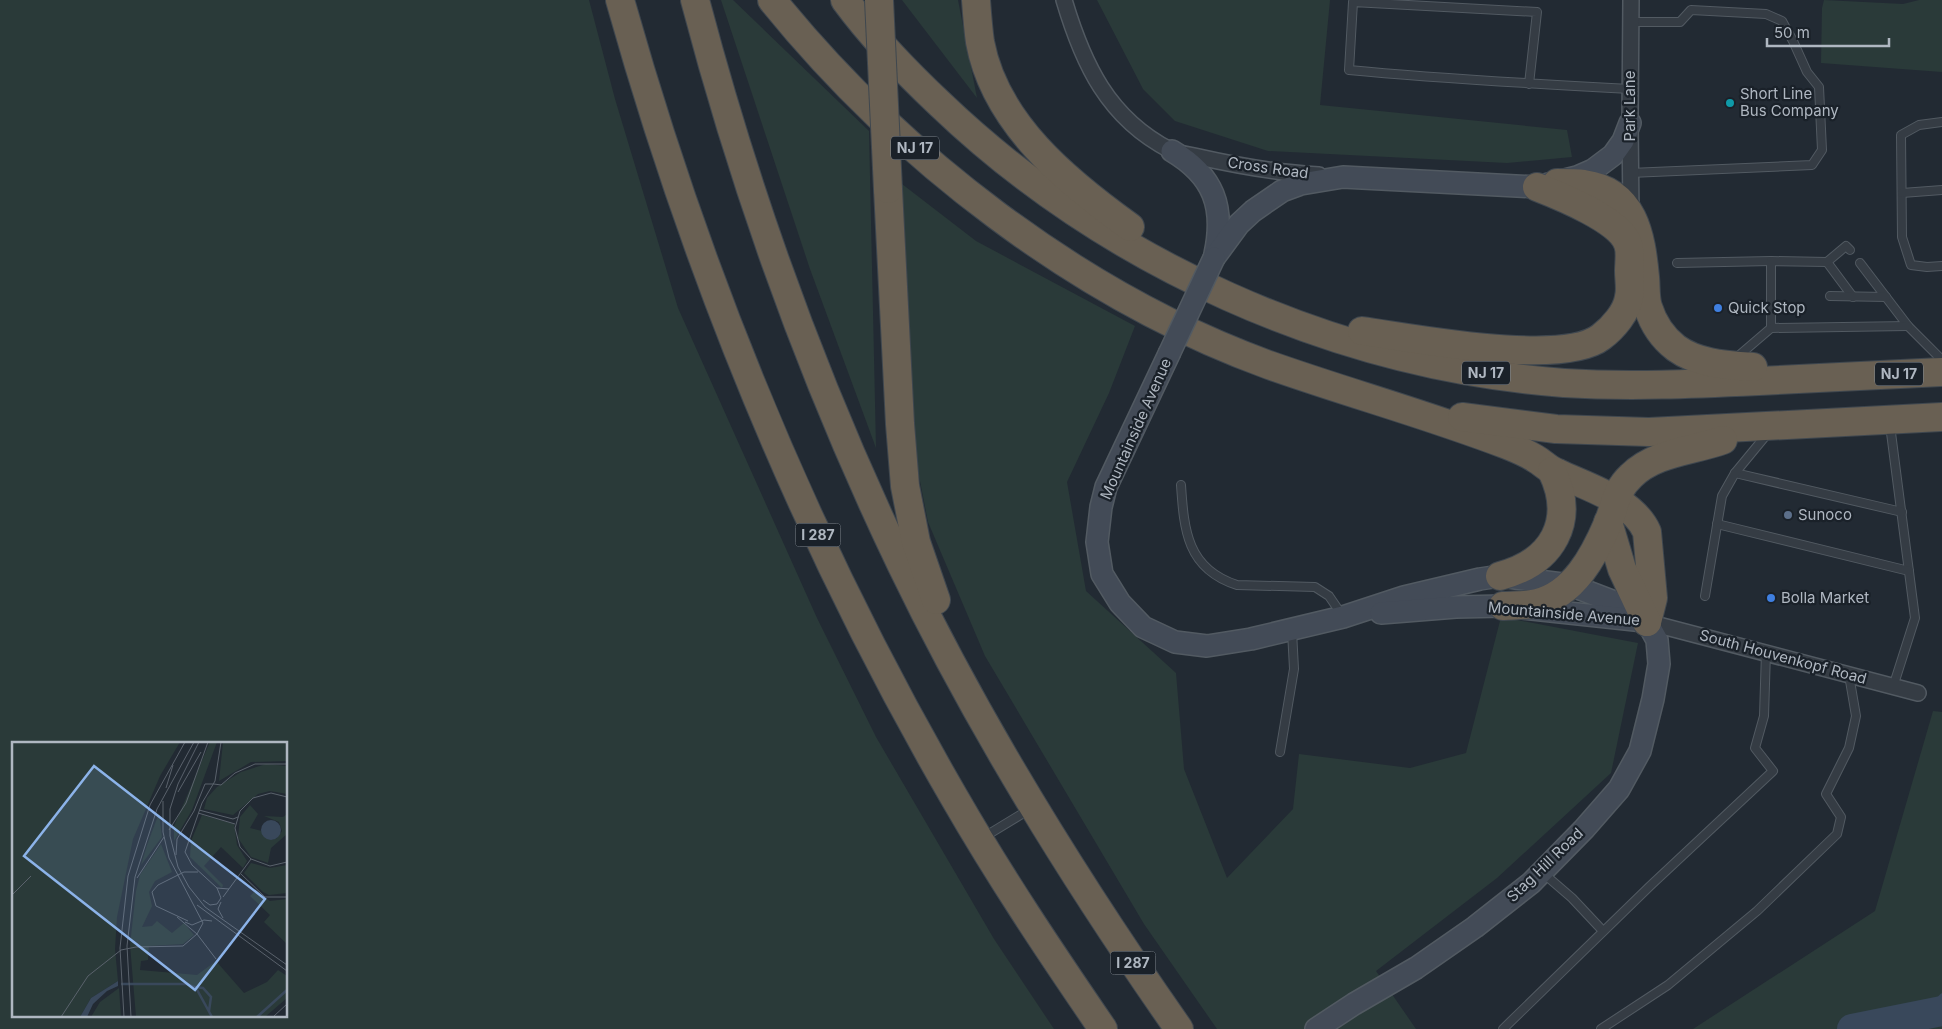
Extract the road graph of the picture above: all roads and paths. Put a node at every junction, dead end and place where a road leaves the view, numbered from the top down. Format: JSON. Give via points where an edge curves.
{"nodes":[{"id":1,"x":620,"y":0,"type":"edge"},
{"id":2,"x":772,"y":0,"type":"edge"},
{"id":3,"x":845,"y":0,"type":"edge"},
{"id":4,"x":861,"y":0,"type":"edge"},
{"id":5,"x":879,"y":0,"type":"edge"},
{"id":6,"x":976,"y":0,"type":"edge"},
{"id":7,"x":1064,"y":0,"type":"edge"},
{"id":8,"x":1631,"y":0,"type":"edge"},
{"id":9,"x":698,"y":11,"type":"edge"},
{"id":10,"x":1631,"y":22,"type":"junction"},
{"id":11,"x":1529,"y":84,"type":"junction"},
{"id":12,"x":1630,"y":90,"type":"junction"},
{"id":13,"x":953,"y":116,"type":"junction"},
{"id":14,"x":1942,"y":122,"type":"edge"},
{"id":15,"x":1630,"y":123,"type":"junction"},
{"id":16,"x":1172,"y":151,"type":"junction"},
{"id":17,"x":1630,"y":173,"type":"junction"},
{"id":18,"x":1343,"y":177,"type":"junction"},
{"id":19,"x":1547,"y":185,"type":"junction"},
{"id":20,"x":1942,"y":190,"type":"edge"},
{"id":21,"x":1902,"y":193,"type":"junction"},
{"id":22,"x":1631,"y":213,"type":"junction"},
{"id":23,"x":1629,"y":245,"type":"junction"},
{"id":24,"x":1850,"y":250,"type":"dead end"},
{"id":25,"x":1214,"y":258,"type":"junction"},
{"id":26,"x":1771,"y":261,"type":"junction"},
{"id":27,"x":1827,"y":262,"type":"junction"},
{"id":28,"x":1677,"y":263,"type":"dead end"},
{"id":29,"x":1860,"y":263,"type":"dead end"},
{"id":30,"x":1942,"y":266,"type":"edge"},
{"id":31,"x":1771,"y":296,"type":"junction"},
{"id":32,"x":1781,"y":296,"type":"dead end"},
{"id":33,"x":1830,"y":296,"type":"dead end"},
{"id":34,"x":1853,"y":297,"type":"junction"},
{"id":35,"x":1886,"y":297,"type":"junction"},
{"id":36,"x":1237,"y":299,"type":"junction"},
{"id":37,"x":1284,"y":320,"type":"junction"},
{"id":38,"x":1908,"y":326,"type":"junction"},
{"id":39,"x":1771,"y":328,"type":"junction"},
{"id":40,"x":1942,"y":360,"type":"edge"},
{"id":41,"x":1729,"y":365,"type":"junction"},
{"id":42,"x":1942,"y":372,"type":"edge"},
{"id":43,"x":1856,"y":376,"type":"junction"},
{"id":44,"x":1368,"y":397,"type":"junction"},
{"id":45,"x":1942,"y":417,"type":"edge"},
{"id":46,"x":1890,"y":420,"type":"junction"},
{"id":47,"x":1766,"y":427,"type":"junction"},
{"id":48,"x":1552,"y":470,"type":"junction"},
{"id":49,"x":1735,"y":473,"type":"junction"},
{"id":50,"x":1181,"y":485,"type":"dead end"},
{"id":51,"x":1611,"y":511,"type":"junction"},
{"id":52,"x":1902,"y":512,"type":"junction"},
{"id":53,"x":1717,"y":524,"type":"junction"},
{"id":54,"x":1909,"y":570,"type":"junction"},
{"id":55,"x":1500,"y":576,"type":"junction"},
{"id":56,"x":1570,"y":585,"type":"junction"},
{"id":57,"x":1705,"y":596,"type":"dead end"},
{"id":58,"x":1503,"y":606,"type":"junction"},
{"id":59,"x":1343,"y":617,"type":"junction"},
{"id":60,"x":1647,"y":622,"type":"junction"},
{"id":61,"x":1292,"y":629,"type":"junction"},
{"id":62,"x":1766,"y":652,"type":"junction"},
{"id":63,"x":1849,"y":675,"type":"junction"},
{"id":64,"x":1893,"y":687,"type":"junction"},
{"id":65,"x":1918,"y":693,"type":"dead end"},
{"id":66,"x":1280,"y":752,"type":"dead end"},
{"id":67,"x":1033,"y":807,"type":"junction"},
{"id":68,"x":980,"y":840,"type":"junction"},
{"id":69,"x":1542,"y":871,"type":"junction"},
{"id":70,"x":1603,"y":931,"type":"junction"},
{"id":71,"x":1103,"y":1029,"type":"edge"},
{"id":72,"x":1179,"y":1029,"type":"edge"},
{"id":73,"x":1316,"y":1029,"type":"edge"},
{"id":74,"x":1502,"y":1029,"type":"edge"},
{"id":75,"x":1602,"y":1029,"type":"edge"}],
"edges":[{"from":1,"to":68,"type":"highway","number":"I 287","via":[[685,210],[769,426],[871,646]]},
{"from":2,"to":44,"type":"highway","number":"NJ 17","via":[[884,121],[959,185],[1037,244],[1121,295],[1219,344],[1267,364]]},
{"from":3,"to":13,"type":"highway","number":"NJ 17","via":[[888,52]]},
{"from":4,"to":13,"type":"highway"},
{"from":5,"to":67,"type":"highway","bridge":true,"via":[[900,432],[910,516],[936,602]]},
{"from":6,"to":36,"type":"highway","via":[[985,60],[1000,96],[1026,135],[1093,200]]},
{"from":7,"to":16,"type":"street","name":"Cross Road","via":[[1080,49],[1101,89],[1132,124]]},
{"from":8,"to":10,"type":"street","name":"Park Lane"},
{"from":9,"to":67,"type":"highway","number":"I 287","via":[[766,234],[851,451],[929,620]]},
{"from":10,"to":12,"type":"street","name":"Park Lane"},
{"from":10,"to":17,"type":"lane","via":[[1680,22],[1691,10],[1766,14],[1782,21],[1807,72],[1819,87],[1822,150],[1812,165]]},
{"from":11,"to":11,"type":"lane","via":[[1349,70],[1353,2],[1537,12]]},
{"from":11,"to":12,"type":"lane"},
{"from":12,"to":15,"type":"street","name":"Park Lane"},
{"from":13,"to":36,"type":"highway","number":"NJ 17","via":[[1024,176],[1105,231],[1190,278]]},
{"from":14,"to":21,"type":"lane","via":[[1920,125],[1902,135]]},
{"from":15,"to":17,"type":"street","name":"Park Lane"},
{"from":15,"to":19,"type":"street","via":[[1613,155],[1594,170]]},
{"from":16,"to":18,"type":"street","name":"Cross Road","via":[[1265,169]]},
{"from":16,"to":25,"type":"street","name":"Mountainside Avenue","via":[[1198,170],[1216,198],[1219,236]]},
{"from":17,"to":22,"type":"street","name":"Park Lane"},
{"from":18,"to":19,"type":"street","name":"Cross Road"},
{"from":18,"to":25,"type":"street","name":"Mountainside Avenue","via":[[1301,184],[1267,200],[1239,224]]},
{"from":19,"to":22,"type":"highway","via":[[1584,184],[1599,188],[1616,198]]},
{"from":19,"to":23,"type":"highway","via":[[1618,230]]},
{"from":20,"to":21,"type":"lane"},
{"from":21,"to":30,"type":"lane","via":[[1902,238],[1911,265]]},
{"from":22,"to":23,"type":"highway"},
{"from":22,"to":41,"type":"highway","via":[[1642,246],[1648,306],[1659,331],[1676,348],[1696,358]]},
{"from":23,"to":37,"type":"highway","via":[[1630,298],[1622,314],[1600,338],[1570,349],[1523,350],[1465,345]]},
{"from":24,"to":27,"type":"lane","via":[[1846,246]]},
{"from":25,"to":61,"type":"street","name":"Mountainside Avenue","bridge":true,"via":[[1106,487],[1097,542],[1102,574],[1120,603],[1143,627],[1175,642],[1208,646]]},
{"from":26,"to":27,"type":"lane"},
{"from":26,"to":28,"type":"lane"},
{"from":26,"to":31,"type":"lane"},
{"from":27,"to":34,"type":"lane"},
{"from":29,"to":35,"type":"lane"},
{"from":31,"to":32,"type":"lane"},
{"from":31,"to":39,"type":"lane"},
{"from":33,"to":34,"type":"lane"},
{"from":34,"to":35,"type":"lane"},
{"from":35,"to":38,"type":"lane"},
{"from":36,"to":37,"type":"highway","number":"NJ 17"},
{"from":37,"to":43,"type":"highway","number":"NJ 17","via":[[1426,362],[1474,372],[1560,382],[1649,386]]},
{"from":38,"to":39,"type":"lane"},
{"from":38,"to":40,"type":"lane"},
{"from":39,"to":41,"type":"lane"},
{"from":41,"to":43,"type":"highway"},
{"from":42,"to":43,"type":"highway","number":"NJ 17"},
{"from":44,"to":47,"type":"highway","number":"NJ 17","via":[[1466,418],[1556,429],[1649,432]]},
{"from":44,"to":48,"type":"highway","via":[[1508,446]]},
{"from":45,"to":46,"type":"highway","number":"NJ 17"},
{"from":46,"to":47,"type":"highway","number":"NJ 17"},
{"from":46,"to":52,"type":"lane"},
{"from":47,"to":49,"type":"lane"},
{"from":47,"to":51,"type":"highway","via":[[1677,452],[1647,464],[1623,484]]},
{"from":48,"to":51,"type":"highway"},
{"from":48,"to":55,"type":"highway","via":[[1560,487],[1562,504],[1552,541],[1544,554],[1530,565]]},
{"from":49,"to":52,"type":"lane"},
{"from":49,"to":53,"type":"lane","via":[[1722,496]]},
{"from":50,"to":59,"type":"lane","via":[[1187,538],[1192,550],[1212,573],[1236,585],[1315,586],[1329,596]]},
{"from":51,"to":56,"type":"highway","via":[[1581,573]]},
{"from":51,"to":60,"type":"highway","via":[[1622,569]]},
{"from":52,"to":54,"type":"lane"},
{"from":53,"to":54,"type":"lane"},
{"from":53,"to":57,"type":"lane"},
{"from":54,"to":64,"type":"lane","via":[[1915,618]]},
{"from":55,"to":56,"type":"street","name":"Mountainside Avenue"},
{"from":55,"to":59,"type":"street","name":"Mountainside Avenue","via":[[1404,597]]},
{"from":56,"to":58,"type":"highway","via":[[1537,603]]},
{"from":56,"to":60,"type":"street","name":"Mountainside Avenue","via":[[1617,603]]},
{"from":58,"to":59,"type":"street","name":"Mountainside Avenue"},
{"from":58,"to":60,"type":"street","name":"Mountainside Avenue"},
{"from":59,"to":61,"type":"street","name":"Mountainside Avenue"},
{"from":60,"to":62,"type":"street","name":"South Houvenkopf Road"},
{"from":60,"to":69,"type":"street","name":"Stag Hill Road","via":[[1657,640],[1659,664],[1640,751],[1619,788]]},
{"from":61,"to":66,"type":"lane","via":[[1294,669]]},
{"from":62,"to":63,"type":"street","name":"South Houvenkopf Road"},
{"from":62,"to":70,"type":"lane","via":[[1764,716],[1755,748],[1773,771]]},
{"from":63,"to":64,"type":"street","name":"South Houvenkopf Road"},
{"from":63,"to":75,"type":"lane","via":[[1856,716],[1849,748],[1826,794],[1841,818],[1837,834],[1743,923],[1668,985]]},
{"from":64,"to":65,"type":"street","name":"South Houvenkopf Road"},
{"from":67,"to":68,"type":"lane"},
{"from":67,"to":72,"type":"highway","number":"I 287","via":[[1126,953]]},
{"from":68,"to":71,"type":"highway","number":"I 287"},
{"from":69,"to":70,"type":"lane"},
{"from":69,"to":73,"type":"street","name":"Stag Hill Road","via":[[1475,927],[1416,968]]},
{"from":70,"to":74,"type":"lane"}]}
